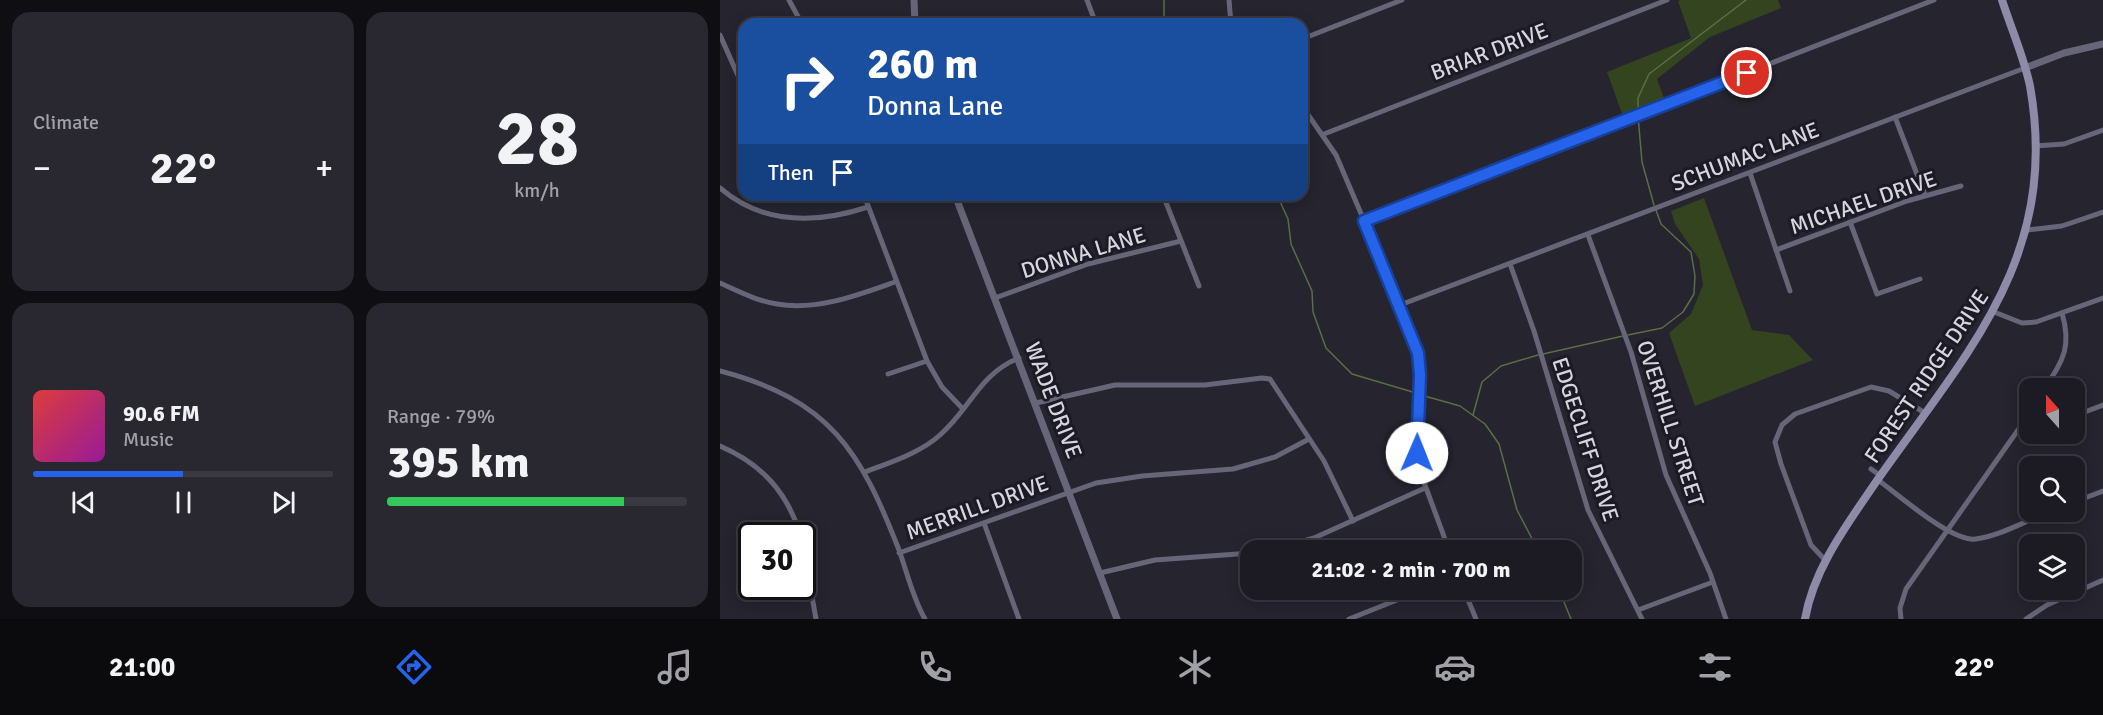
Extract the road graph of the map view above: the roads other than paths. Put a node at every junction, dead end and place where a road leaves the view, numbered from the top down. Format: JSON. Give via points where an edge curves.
{"nodes":[{"id":1,"x":789,"y":0,"type":"edge"},
{"id":2,"x":914,"y":0,"type":"edge"},
{"id":3,"x":1087,"y":0,"type":"edge"},
{"id":4,"x":1229,"y":0,"type":"edge"},
{"id":5,"x":1402,"y":0,"type":"edge"},
{"id":6,"x":1667,"y":0,"type":"edge"},
{"id":7,"x":1934,"y":0,"type":"edge"},
{"id":8,"x":2002,"y":0,"type":"edge"},
{"id":9,"x":799,"y":18,"type":"edge"},
{"id":10,"x":915,"y":18,"type":"edge"},
{"id":11,"x":1094,"y":18,"type":"edge"},
{"id":12,"x":1230,"y":18,"type":"edge"},
{"id":13,"x":720,"y":35,"type":"edge"},
{"id":14,"x":1308,"y":37,"type":"edge"},
{"id":15,"x":2103,"y":44,"type":"edge"},
{"id":16,"x":2025,"y":68,"type":"junction"},
{"id":17,"x":738,"y":76,"type":"edge"},
{"id":18,"x":1308,"y":114,"type":"edge"},
{"id":19,"x":1895,"y":117,"type":"junction"},
{"id":20,"x":2103,"y":130,"type":"edge"},
{"id":21,"x":1324,"y":134,"type":"junction"},
{"id":22,"x":2035,"y":146,"type":"junction"},
{"id":23,"x":1750,"y":173,"type":"junction"},
{"id":24,"x":1961,"y":186,"type":"dead end"},
{"id":25,"x":720,"y":188,"type":"edge"},
{"id":26,"x":1925,"y":195,"type":"junction"},
{"id":27,"x":738,"y":200,"type":"edge"},
{"id":28,"x":740,"y":201,"type":"edge"},
{"id":29,"x":866,"y":201,"type":"edge"},
{"id":30,"x":956,"y":201,"type":"edge"},
{"id":31,"x":1164,"y":201,"type":"edge"},
{"id":32,"x":868,"y":207,"type":"junction"},
{"id":33,"x":2103,"y":212,"type":"edge"},
{"id":34,"x":1364,"y":221,"type":"junction"},
{"id":35,"x":1850,"y":222,"type":"junction"},
{"id":36,"x":2027,"y":230,"type":"junction"},
{"id":37,"x":1588,"y":235,"type":"junction"},
{"id":38,"x":1181,"y":241,"type":"junction"},
{"id":39,"x":1776,"y":250,"type":"junction"},
{"id":40,"x":1510,"y":264,"type":"junction"},
{"id":41,"x":1920,"y":279,"type":"dead end"},
{"id":42,"x":895,"y":282,"type":"junction"},
{"id":43,"x":720,"y":283,"type":"edge"},
{"id":44,"x":1199,"y":286,"type":"dead end"},
{"id":45,"x":1790,"y":291,"type":"dead end"},
{"id":46,"x":995,"y":298,"type":"junction"},
{"id":47,"x":2103,"y":298,"type":"edge"},
{"id":48,"x":1400,"y":305,"type":"junction"},
{"id":49,"x":1994,"y":312,"type":"junction"},
{"id":50,"x":2062,"y":313,"type":"junction"},
{"id":51,"x":1018,"y":358,"type":"junction"},
{"id":52,"x":927,"y":361,"type":"junction"},
{"id":53,"x":720,"y":371,"type":"edge"},
{"id":54,"x":888,"y":374,"type":"dead end"},
{"id":55,"x":2051,"y":378,"type":"edge"},
{"id":56,"x":1036,"y":403,"type":"junction"},
{"id":57,"x":2103,"y":405,"type":"edge"},
{"id":58,"x":963,"y":409,"type":"junction"},
{"id":59,"x":2085,"y":412,"type":"edge"},
{"id":60,"x":1924,"y":413,"type":"junction"},
{"id":61,"x":2019,"y":428,"type":"edge"},
{"id":62,"x":1310,"y":439,"type":"junction"},
{"id":63,"x":720,"y":446,"type":"edge"},
{"id":64,"x":1871,"y":469,"type":"dead end"},
{"id":65,"x":865,"y":472,"type":"junction"},
{"id":66,"x":1879,"y":478,"type":"junction"},
{"id":67,"x":1425,"y":488,"type":"junction"},
{"id":68,"x":2102,"y":491,"type":"edge"},
{"id":69,"x":1070,"y":492,"type":"junction"},
{"id":70,"x":2085,"y":498,"type":"edge"},
{"id":71,"x":2103,"y":498,"type":"edge"},
{"id":72,"x":1353,"y":521,"type":"junction"},
{"id":73,"x":795,"y":522,"type":"edge"},
{"id":74,"x":2022,"y":522,"type":"edge"},
{"id":75,"x":984,"y":523,"type":"junction"},
{"id":76,"x":1947,"y":529,"type":"junction"},
{"id":77,"x":1307,"y":540,"type":"edge"},
{"id":78,"x":1445,"y":540,"type":"edge"},
{"id":79,"x":899,"y":553,"type":"junction"},
{"id":80,"x":1240,"y":554,"type":"edge"},
{"id":81,"x":1826,"y":561,"type":"junction"},
{"id":82,"x":1100,"y":573,"type":"junction"},
{"id":83,"x":2103,"y":580,"type":"edge"},
{"id":84,"x":1713,"y":582,"type":"junction"},
{"id":85,"x":813,"y":600,"type":"edge"},
{"id":86,"x":1397,"y":600,"type":"edge"},
{"id":87,"x":1468,"y":600,"type":"edge"},
{"id":88,"x":1638,"y":610,"type":"junction"},
{"id":89,"x":816,"y":619,"type":"edge"},
{"id":90,"x":925,"y":619,"type":"edge"},
{"id":91,"x":1019,"y":619,"type":"edge"},
{"id":92,"x":1117,"y":619,"type":"edge"},
{"id":93,"x":1349,"y":619,"type":"edge"},
{"id":94,"x":1476,"y":619,"type":"edge"},
{"id":95,"x":1642,"y":619,"type":"edge"},
{"id":96,"x":1726,"y":619,"type":"edge"},
{"id":97,"x":1805,"y":619,"type":"edge"},
{"id":98,"x":1901,"y":619,"type":"edge"},
{"id":99,"x":2026,"y":619,"type":"edge"}],
"edges":[{"from":1,"to":9,"type":"street"},
{"from":2,"to":10,"type":"street"},
{"from":3,"to":11,"type":"street"},
{"from":4,"to":12,"type":"street"},
{"from":5,"to":14,"type":"street"},
{"from":6,"to":21,"type":"street","name":"BRIAR DRIVE"},
{"from":7,"to":34,"type":"street"},
{"from":8,"to":16,"type":"main road","name":"FOREST RIDGE DRIVE"},
{"from":13,"to":17,"type":"street"},
{"from":15,"to":16,"type":"street","name":"SCHUMAC LANE","via":[[2064,52]]},
{"from":16,"to":19,"type":"street","name":"SCHUMAC LANE"},
{"from":16,"to":22,"type":"main road","name":"FOREST RIDGE DRIVE"},
{"from":18,"to":21,"type":"street"},
{"from":19,"to":23,"type":"street","name":"SCHUMAC LANE"},
{"from":19,"to":26,"type":"street"},
{"from":20,"to":22,"type":"street","via":[[2064,144]]},
{"from":21,"to":34,"type":"street"},
{"from":22,"to":36,"type":"main road","name":"FOREST RIDGE DRIVE"},
{"from":23,"to":37,"type":"street","name":"SCHUMAC LANE"},
{"from":23,"to":39,"type":"street"},
{"from":24,"to":26,"type":"street","name":"MICHAEL DRIVE"},
{"from":25,"to":27,"type":"street"},
{"from":26,"to":35,"type":"street","name":"MICHAEL DRIVE"},
{"from":28,"to":32,"type":"street","via":[[787,219],[825,217]]},
{"from":29,"to":32,"type":"street"},
{"from":30,"to":46,"type":"street","name":"WADE DRIVE"},
{"from":31,"to":38,"type":"street"},
{"from":32,"to":42,"type":"street"},
{"from":33,"to":36,"type":"street","via":[[2062,226]]},
{"from":34,"to":48,"type":"street"},
{"from":35,"to":39,"type":"street","name":"MICHAEL DRIVE"},
{"from":35,"to":41,"type":"street","via":[[1877,294]]},
{"from":36,"to":49,"type":"main road","name":"FOREST RIDGE DRIVE","via":[[2016,266]]},
{"from":37,"to":40,"type":"street","name":"SCHUMAC LANE"},
{"from":37,"to":84,"type":"street","name":"OVERHILL STREET","via":[[1625,336],[1666,475]]},
{"from":38,"to":44,"type":"street"},
{"from":38,"to":46,"type":"street","name":"DONNA LANE","via":[[1088,264]]},
{"from":39,"to":45,"type":"street"},
{"from":40,"to":48,"type":"street","name":"SCHUMAC LANE"},
{"from":40,"to":88,"type":"street","name":"EDGECLIFF DRIVE","via":[[1588,510]]},
{"from":42,"to":43,"type":"street","via":[[852,297],[793,306],[764,301]]},
{"from":42,"to":52,"type":"street"},
{"from":46,"to":51,"type":"street","name":"WADE DRIVE"},
{"from":47,"to":50,"type":"street"},
{"from":48,"to":67,"type":"street","via":[[1416,346],[1420,384],[1417,453]]},
{"from":49,"to":50,"type":"street","via":[[2022,323]]},
{"from":49,"to":60,"type":"main road","name":"FOREST RIDGE DRIVE"},
{"from":50,"to":55,"type":"street","via":[[2067,349]]},
{"from":51,"to":56,"type":"street","name":"WADE DRIVE"},
{"from":51,"to":58,"type":"street","via":[[996,368]]},
{"from":52,"to":54,"type":"street"},
{"from":52,"to":58,"type":"street","via":[[942,387]]},
{"from":53,"to":65,"type":"street","via":[[757,382],[807,408],[850,448]]},
{"from":56,"to":62,"type":"street","via":[[1115,384],[1205,385],[1268,379]]},
{"from":56,"to":69,"type":"street","name":"WADE DRIVE"},
{"from":57,"to":59,"type":"street"},
{"from":58,"to":65,"type":"street","via":[[924,447]]},
{"from":60,"to":66,"type":"main road","name":"FOREST RIDGE DRIVE"},
{"from":60,"to":81,"type":"street","via":[[1889,391],[1871,387],[1795,414],[1782,425],[1775,442],[1780,464],[1811,545]]},
{"from":61,"to":76,"type":"street"},
{"from":62,"to":69,"type":"street","name":"MERRILL DRIVE","via":[[1275,457],[1233,469],[1142,476],[1096,483]]},
{"from":62,"to":72,"type":"street"},
{"from":63,"to":73,"type":"street","via":[[769,477],[784,495]]},
{"from":64,"to":66,"type":"street"},
{"from":65,"to":79,"type":"street"},
{"from":66,"to":76,"type":"street"},
{"from":66,"to":81,"type":"main road","name":"FOREST RIDGE DRIVE"},
{"from":67,"to":72,"type":"street"},
{"from":67,"to":78,"type":"street"},
{"from":68,"to":70,"type":"street"},
{"from":68,"to":71,"type":"street"},
{"from":69,"to":75,"type":"street","name":"MERRILL DRIVE"},
{"from":69,"to":82,"type":"street","name":"WADE DRIVE"},
{"from":72,"to":77,"type":"street"},
{"from":74,"to":76,"type":"street","via":[[1975,539]]},
{"from":75,"to":79,"type":"street","name":"MERRILL DRIVE"},
{"from":75,"to":91,"type":"street"},
{"from":76,"to":98,"type":"street","via":[[1906,590]]},
{"from":79,"to":90,"type":"street"},
{"from":80,"to":82,"type":"street","via":[[1155,560]]},
{"from":81,"to":97,"type":"main road","name":"FOREST RIDGE DRIVE","via":[[1814,584]]},
{"from":82,"to":92,"type":"street","name":"WADE DRIVE"},
{"from":83,"to":99,"type":"street","via":[[2047,605]]},
{"from":84,"to":88,"type":"street"},
{"from":84,"to":96,"type":"street","name":"OVERHILL STREET"},
{"from":85,"to":89,"type":"street"},
{"from":86,"to":93,"type":"street"},
{"from":87,"to":94,"type":"street"},
{"from":88,"to":95,"type":"street","name":"EDGECLIFF DRIVE"}]}
